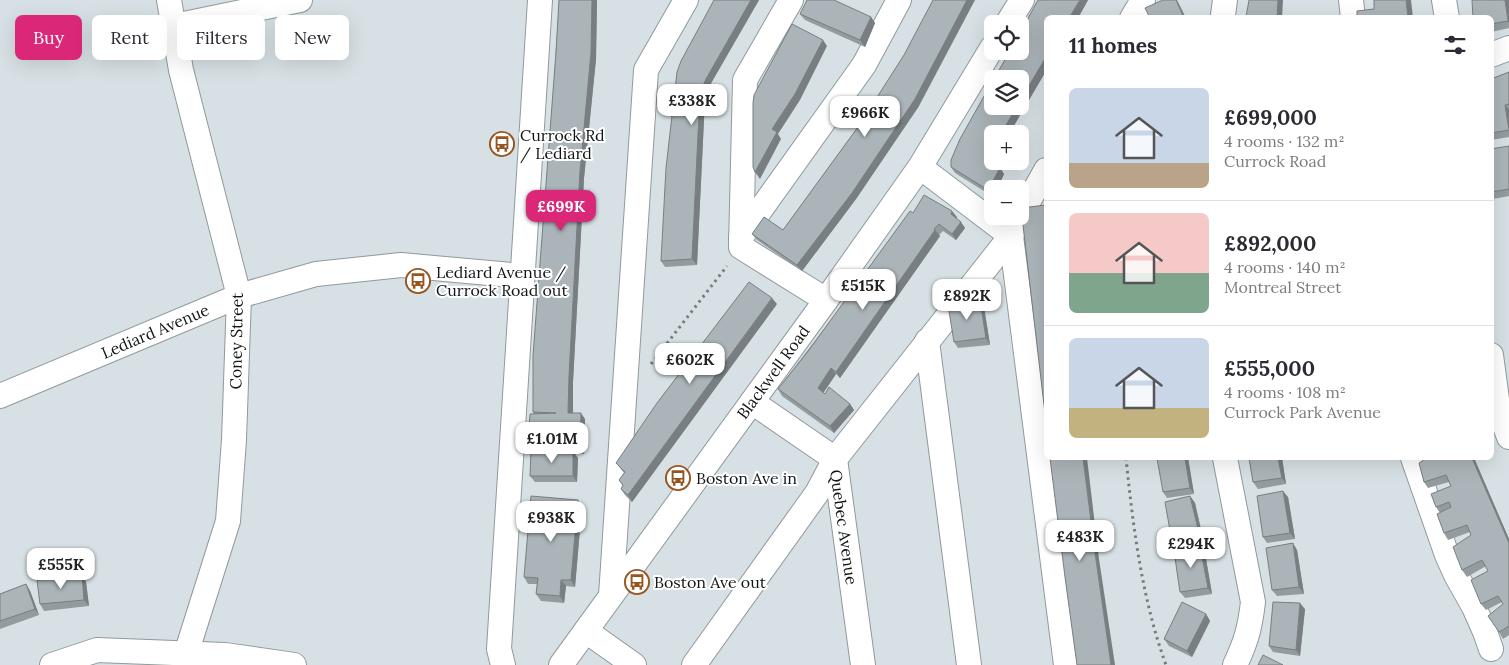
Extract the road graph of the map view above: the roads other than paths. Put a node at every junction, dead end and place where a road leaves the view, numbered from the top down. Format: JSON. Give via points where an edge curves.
{"nodes":[{"id":1,"x":169,"y":0,"type":"edge"},
{"id":2,"x":300,"y":0,"type":"edge"},
{"id":3,"x":540,"y":0,"type":"edge"},
{"id":4,"x":686,"y":0,"type":"edge"},
{"id":5,"x":791,"y":0,"type":"edge"},
{"id":6,"x":899,"y":0,"type":"edge"},
{"id":7,"x":1022,"y":0,"type":"edge"},
{"id":8,"x":1143,"y":0,"type":"edge"},
{"id":9,"x":1352,"y":0,"type":"edge"},
{"id":10,"x":1444,"y":0,"type":"edge"},
{"id":11,"x":1013,"y":15,"type":"edge"},
{"id":12,"x":1134,"y":15,"type":"edge"},
{"id":13,"x":1354,"y":15,"type":"edge"},
{"id":14,"x":1446,"y":15,"type":"edge"},
{"id":15,"x":174,"y":26,"type":"junction"},
{"id":16,"x":1509,"y":48,"type":"edge"},
{"id":17,"x":1494,"y":54,"type":"edge"},
{"id":18,"x":985,"y":60,"type":"edge"},
{"id":19,"x":920,"y":167,"type":"junction"},
{"id":20,"x":1044,"y":174,"type":"edge"},
{"id":21,"x":1011,"y":236,"type":"junction"},
{"id":22,"x":741,"y":242,"type":"junction"},
{"id":23,"x":522,"y":276,"type":"junction"},
{"id":24,"x":239,"y":296,"type":"junction"},
{"id":25,"x":826,"y":300,"type":"junction"},
{"id":26,"x":928,"y":341,"type":"junction"},
{"id":27,"x":1494,"y":377,"type":"edge"},
{"id":28,"x":0,"y":396,"type":"edge"},
{"id":29,"x":752,"y":402,"type":"junction"},
{"id":30,"x":1509,"y":437,"type":"edge"},
{"id":31,"x":835,"y":458,"type":"junction"},
{"id":32,"x":1226,"y":460,"type":"edge"},
{"id":33,"x":1414,"y":460,"type":"edge"},
{"id":34,"x":611,"y":596,"type":"junction"},
{"id":35,"x":586,"y":631,"type":"junction"},
{"id":36,"x":1490,"y":649,"type":"dead end"},
{"id":37,"x":186,"y":659,"type":"edge"},
{"id":38,"x":52,"y":665,"type":"edge"},
{"id":39,"x":294,"y":665,"type":"edge"},
{"id":40,"x":503,"y":665,"type":"edge"},
{"id":41,"x":561,"y":665,"type":"edge"},
{"id":42,"x":634,"y":665,"type":"edge"},
{"id":43,"x":694,"y":665,"type":"edge"},
{"id":44,"x":863,"y":665,"type":"edge"},
{"id":45,"x":969,"y":665,"type":"edge"},
{"id":46,"x":1066,"y":665,"type":"edge"},
{"id":47,"x":1235,"y":665,"type":"edge"}],
"edges":[{"from":1,"to":15,"type":"street","name":"Coney Street"},
{"from":2,"to":15,"type":"street"},
{"from":3,"to":23,"type":"street"},
{"from":4,"to":34,"type":"street","via":[[646,70]]},
{"from":5,"to":22,"type":"street","via":[[745,80]]},
{"from":6,"to":22,"type":"street","via":[[864,65]]},
{"from":7,"to":11,"type":"street"},
{"from":8,"to":12,"type":"street"},
{"from":9,"to":13,"type":"street"},
{"from":10,"to":14,"type":"street"},
{"from":15,"to":24,"type":"street","name":"Coney Street","via":[[181,70]]},
{"from":16,"to":17,"type":"street"},
{"from":18,"to":19,"type":"street","name":"Blackwell Road"},
{"from":19,"to":21,"type":"street"},
{"from":19,"to":25,"type":"street","name":"Blackwell Road"},
{"from":20,"to":21,"type":"street"},
{"from":21,"to":26,"type":"street"},
{"from":21,"to":46,"type":"street"},
{"from":22,"to":25,"type":"street"},
{"from":23,"to":24,"type":"street","name":"Lediard Avenue","via":[[401,265],[316,274]]},
{"from":23,"to":40,"type":"street","via":[[498,649]]},
{"from":24,"to":28,"type":"street","name":"Lediard Avenue"},
{"from":24,"to":37,"type":"street","name":"Coney Street","via":[[228,521]]},
{"from":25,"to":29,"type":"street","name":"Blackwell Road"},
{"from":26,"to":31,"type":"street"},
{"from":26,"to":45,"type":"street"},
{"from":27,"to":30,"type":"street","via":[[1498,407]]},
{"from":29,"to":31,"type":"street","name":"Quebec Avenue"},
{"from":29,"to":34,"type":"street","name":"Blackwell Road"},
{"from":31,"to":43,"type":"street","via":[[817,493]]},
{"from":31,"to":44,"type":"street","name":"Quebec Avenue"},
{"from":32,"to":47,"type":"street","via":[[1253,602],[1245,644]]},
{"from":33,"to":36,"type":"street","via":[[1447,555],[1485,632]]},
{"from":34,"to":35,"type":"street","name":"Blackwell Road"},
{"from":35,"to":41,"type":"street","name":"Blackwell Road"},
{"from":35,"to":42,"type":"street"},
{"from":37,"to":38,"type":"street","via":[[97,650]]},
{"from":37,"to":39,"type":"street","via":[[225,655]]}]}
